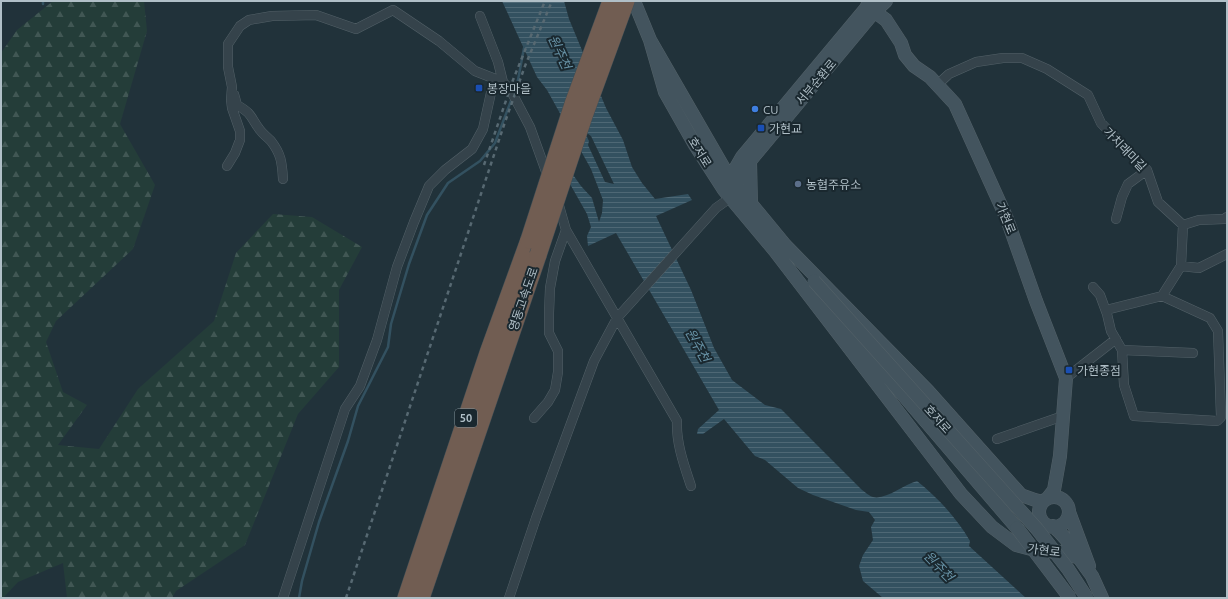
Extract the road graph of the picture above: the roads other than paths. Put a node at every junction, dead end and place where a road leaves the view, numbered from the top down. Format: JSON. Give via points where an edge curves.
{"nodes":[{"id":1,"x":611,"y":1,"type":"edge"},
{"id":2,"x":626,"y":1,"type":"edge"},
{"id":3,"x":634,"y":1,"type":"edge"},
{"id":4,"x":886,"y":1,"type":"edge"},
{"id":5,"x":869,"y":5,"type":"edge"},
{"id":6,"x":480,"y":16,"type":"dead end"},
{"id":7,"x":650,"y":40,"type":"junction"},
{"id":8,"x":498,"y":81,"type":"junction"},
{"id":9,"x":938,"y":85,"type":"junction"},
{"id":10,"x":232,"y":87,"type":"junction"},
{"id":11,"x":712,"y":149,"type":"junction"},
{"id":12,"x":746,"y":159,"type":"junction"},
{"id":13,"x":227,"y":166,"type":"dead end"},
{"id":14,"x":1147,"y":170,"type":"junction"},
{"id":15,"x":283,"y":179,"type":"dead end"},
{"id":16,"x":730,"y":188,"type":"junction"},
{"id":17,"x":751,"y":204,"type":"junction"},
{"id":18,"x":1227,"y":217,"type":"edge"},
{"id":19,"x":1116,"y":219,"type":"dead end"},
{"id":20,"x":1184,"y":224,"type":"junction"},
{"id":21,"x":566,"y":230,"type":"junction"},
{"id":22,"x":780,"y":248,"type":"junction"},
{"id":23,"x":1227,"y":254,"type":"edge"},
{"id":24,"x":1181,"y":266,"type":"junction"},
{"id":25,"x":808,"y":280,"type":"junction"},
{"id":26,"x":1093,"y":286,"type":"dead end"},
{"id":27,"x":1162,"y":296,"type":"junction"},
{"id":28,"x":1106,"y":310,"type":"junction"},
{"id":29,"x":617,"y":318,"type":"junction"},
{"id":30,"x":1223,"y":331,"type":"edge"},
{"id":31,"x":1116,"y":339,"type":"junction"},
{"id":32,"x":1122,"y":350,"type":"junction"},
{"id":33,"x":1193,"y":353,"type":"dead end"},
{"id":34,"x":1066,"y":378,"type":"junction"},
{"id":35,"x":1063,"y":416,"type":"junction"},
{"id":36,"x":534,"y":418,"type":"dead end"},
{"id":37,"x":997,"y":439,"type":"dead end"},
{"id":38,"x":1060,"y":456,"type":"junction"},
{"id":39,"x":691,"y":486,"type":"dead end"},
{"id":40,"x":1045,"y":500,"type":"junction"},
{"id":41,"x":1068,"y":507,"type":"junction"},
{"id":42,"x":1053,"y":526,"type":"junction"},
{"id":43,"x":440,"y":543,"type":"junction"},
{"id":44,"x":1079,"y":558,"type":"junction"},
{"id":45,"x":416,"y":569,"type":"junction"},
{"id":46,"x":1092,"y":576,"type":"junction"},
{"id":47,"x":283,"y":598,"type":"edge"},
{"id":48,"x":401,"y":598,"type":"edge"},
{"id":49,"x":406,"y":598,"type":"edge"},
{"id":50,"x":421,"y":598,"type":"edge"},
{"id":51,"x":426,"y":598,"type":"edge"},
{"id":52,"x":509,"y":598,"type":"edge"},
{"id":53,"x":1070,"y":598,"type":"edge"},
{"id":54,"x":1087,"y":598,"type":"edge"},
{"id":55,"x":1102,"y":598,"type":"edge"}],
"edges":[{"from":1,"to":45,"type":"highway","name":"영동고속도로","number":"50","bridge":true,"via":[[488,353]]},
{"from":2,"to":43,"type":"highway","name":"영동고속도로","number":"50","bridge":true,"via":[[579,131]]},
{"from":3,"to":7,"type":"street","name":"호저로"},
{"from":4,"to":5,"type":"street","name":"서부순환로"},
{"from":5,"to":9,"type":"street","name":"가현로","via":[[886,20],[914,66]]},
{"from":5,"to":12,"type":"street","name":"서부순환로"},
{"from":6,"to":8,"type":"street","via":[[498,62]]},
{"from":7,"to":11,"type":"street","name":"호저로"},
{"from":7,"to":16,"type":"street","name":"호저로","via":[[665,92],[695,145]]},
{"from":8,"to":10,"type":"street","via":[[475,71],[439,41],[392,10],[356,29],[316,15],[272,16],[249,20],[240,26],[228,44],[228,67]]},
{"from":8,"to":21,"type":"street","via":[[511,90],[530,126]]},
{"from":8,"to":47,"type":"street","via":[[483,129],[472,149],[429,186],[414,222],[397,267],[360,386],[345,409]]},
{"from":9,"to":14,"type":"street","name":"가치래미길","via":[[949,74],[976,62],[1022,58],[1047,69],[1088,95],[1101,124]]},
{"from":9,"to":34,"type":"street","name":"가현로","via":[[955,104],[1007,219]]},
{"from":10,"to":13,"type":"street","via":[[232,108],[240,131],[240,140]]},
{"from":10,"to":15,"type":"street","via":[[237,105],[247,111],[279,152]]},
{"from":11,"to":12,"type":"street","via":[[727,156]]},
{"from":11,"to":16,"type":"street","name":"호저로"},
{"from":12,"to":16,"type":"street","name":"서부순환로"},
{"from":12,"to":17,"type":"street"},
{"from":14,"to":19,"type":"street","via":[[1128,184]]},
{"from":14,"to":20,"type":"street","name":"가치래미길","via":[[1158,202]]},
{"from":16,"to":17,"type":"street","name":"호저로"},
{"from":16,"to":22,"type":"street","name":"호저로"},
{"from":16,"to":29,"type":"street","via":[[716,208]]},
{"from":17,"to":22,"type":"street","name":"호저로"},
{"from":18,"to":20,"type":"street"},
{"from":20,"to":24,"type":"street"},
{"from":21,"to":29,"type":"street"},
{"from":21,"to":36,"type":"street","via":[[555,261],[550,288],[549,333],[558,351],[555,390]]},
{"from":22,"to":25,"type":"street","name":"호저로"},
{"from":23,"to":24,"type":"street","via":[[1198,268]]},
{"from":24,"to":27,"type":"street"},
{"from":25,"to":40,"type":"street","via":[[928,391],[1022,495],[1034,500]]},
{"from":25,"to":44,"type":"street","name":"가현로","via":[[961,494],[992,527],[1016,545],[1039,551],[1063,552]]},
{"from":25,"to":53,"type":"street","name":"호저로","bridge":true,"via":[[1017,528]]},
{"from":25,"to":54,"type":"street","name":"호저로","bridge":true,"via":[[1037,529]]},
{"from":26,"to":28,"type":"street"},
{"from":27,"to":28,"type":"street"},
{"from":27,"to":30,"type":"street","via":[[1210,318]]},
{"from":28,"to":31,"type":"street","via":[[1111,331]]},
{"from":29,"to":39,"type":"street","via":[[677,421],[680,451]]},
{"from":29,"to":52,"type":"street","via":[[594,361]]},
{"from":30,"to":32,"type":"street","via":[[1221,417],[1217,421],[1134,416],[1124,386]]},
{"from":31,"to":32,"type":"street"},
{"from":31,"to":34,"type":"street"},
{"from":32,"to":33,"type":"street"},
{"from":34,"to":35,"type":"street","name":"가현로"},
{"from":35,"to":37,"type":"street"},
{"from":35,"to":38,"type":"street","name":"가현로"},
{"from":38,"to":40,"type":"street","via":[[1054,490]]},
{"from":38,"to":41,"type":"street"},
{"from":40,"to":41,"type":"street","via":[[1058,497]]},
{"from":40,"to":42,"type":"street","via":[[1040,510],[1041,519]]},
{"from":41,"to":42,"type":"street","via":[[1066,521],[1062,525]]},
{"from":41,"to":46,"type":"street"},
{"from":42,"to":44,"type":"street","via":[[1072,545]]},
{"from":43,"to":50,"type":"highway","name":"영동고속도로","number":"50"},
{"from":43,"to":51,"type":"highway"},
{"from":44,"to":46,"type":"street"},
{"from":45,"to":48,"type":"highway"},
{"from":45,"to":49,"type":"highway","name":"영동고속도로","number":"50"},
{"from":46,"to":55,"type":"street"}]}
